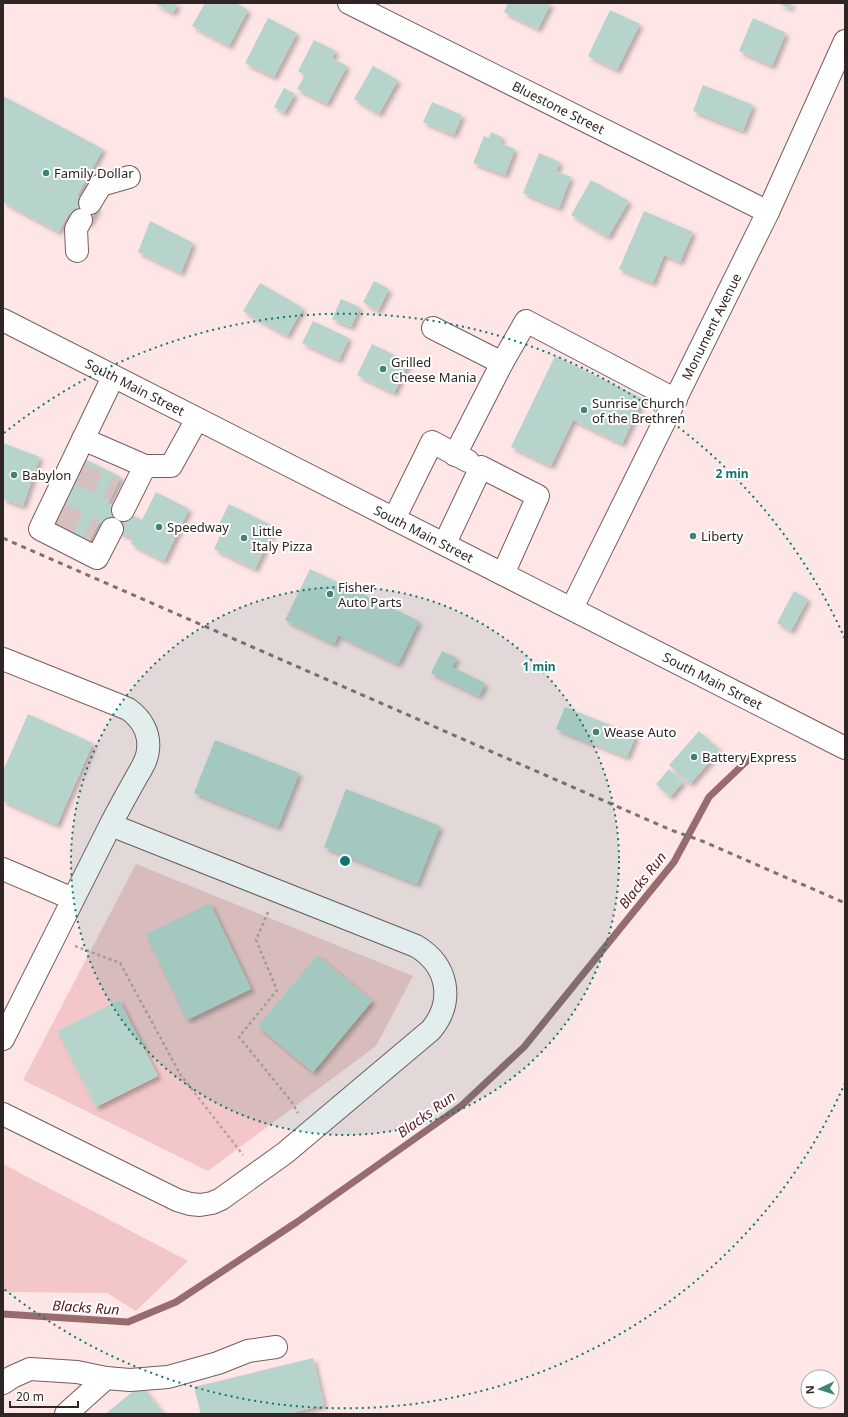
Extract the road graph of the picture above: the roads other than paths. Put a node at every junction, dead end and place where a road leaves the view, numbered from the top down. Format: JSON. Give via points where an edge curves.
{"nodes":[{"id":1,"x":349,"y":3,"type":"edge"},
{"id":2,"x":845,"y":41,"type":"edge"},
{"id":3,"x":129,"y":177,"type":"dead end"},
{"id":4,"x":768,"y":212,"type":"junction"},
{"id":5,"x":77,"y":251,"type":"dead end"},
{"id":6,"x":3,"y":320,"type":"edge"},
{"id":7,"x":433,"y":328,"type":"dead end"},
{"id":8,"x":502,"y":363,"type":"junction"},
{"id":9,"x":113,"y":377,"type":"junction"},
{"id":10,"x":676,"y":400,"type":"junction"},
{"id":11,"x":197,"y":419,"type":"junction"},
{"id":12,"x":83,"y":439,"type":"junction"},
{"id":13,"x":455,"y":455,"type":"junction"},
{"id":14,"x":145,"y":466,"type":"junction"},
{"id":15,"x":481,"y":468,"type":"junction"},
{"id":16,"x":123,"y":499,"type":"dead end"},
{"id":17,"x":394,"y":519,"type":"junction"},
{"id":18,"x":105,"y":532,"type":"dead end"},
{"id":19,"x":445,"y":543,"type":"junction"},
{"id":20,"x":503,"y":574,"type":"junction"},
{"id":21,"x":572,"y":608,"type":"junction"},
{"id":22,"x":3,"y":659,"type":"edge"},
{"id":23,"x":845,"y":748,"type":"edge"},
{"id":24,"x":111,"y":825,"type":"junction"},
{"id":25,"x":3,"y":869,"type":"edge"},
{"id":26,"x":73,"y":899,"type":"junction"},
{"id":27,"x":3,"y":1039,"type":"edge"},
{"id":28,"x":3,"y":1114,"type":"edge"},
{"id":29,"x":276,"y":1347,"type":"dead end"},
{"id":30,"x":106,"y":1378,"type":"junction"},
{"id":31,"x":3,"y":1383,"type":"edge"},
{"id":32,"x":66,"y":1414,"type":"edge"}],
"edges":[{"from":1,"to":4,"type":"street","name":"Bluestone Street"},
{"from":2,"to":4,"type":"street","name":"Monument Avenue"},
{"from":3,"to":5,"type":"street","via":[[100,185],[76,229]]},
{"from":4,"to":10,"type":"street","name":"Monument Avenue"},
{"from":6,"to":9,"type":"street","name":"South Main Street"},
{"from":7,"to":8,"type":"street"},
{"from":8,"to":10,"type":"street","via":[[526,321]]},
{"from":8,"to":13,"type":"street"},
{"from":9,"to":11,"type":"street","name":"South Main Street"},
{"from":9,"to":12,"type":"street"},
{"from":10,"to":21,"type":"street","name":"Monument Avenue"},
{"from":11,"to":14,"type":"street","via":[[171,466]]},
{"from":11,"to":17,"type":"street","name":"South Main Street"},
{"from":12,"to":14,"type":"street"},
{"from":12,"to":18,"type":"street","via":[[73,471],[54,512],[40,529],[96,558]]},
{"from":13,"to":15,"type":"street"},
{"from":13,"to":17,"type":"street","via":[[432,442]]},
{"from":14,"to":16,"type":"street"},
{"from":15,"to":19,"type":"street"},
{"from":15,"to":20,"type":"street","via":[[538,496]]},
{"from":17,"to":19,"type":"street","name":"South Main Street"},
{"from":19,"to":20,"type":"street","name":"South Main Street"},
{"from":20,"to":21,"type":"street","name":"South Main Street"},
{"from":21,"to":23,"type":"street","name":"South Main Street"},
{"from":22,"to":24,"type":"street","via":[[123,706],[136,714],[141,721],[149,743],[147,758]]},
{"from":24,"to":26,"type":"street"},
{"from":24,"to":28,"type":"street","via":[[422,950],[432,958],[441,973],[446,989],[443,1010],[431,1030],[309,1133],[215,1202],[190,1204],[177,1200]]},
{"from":25,"to":26,"type":"street"},
{"from":26,"to":27,"type":"street"},
{"from":29,"to":30,"type":"street","via":[[248,1351],[218,1363],[168,1377],[130,1380]]},
{"from":30,"to":31,"type":"street","via":[[77,1372],[30,1369]]},
{"from":30,"to":32,"type":"street"}]}
